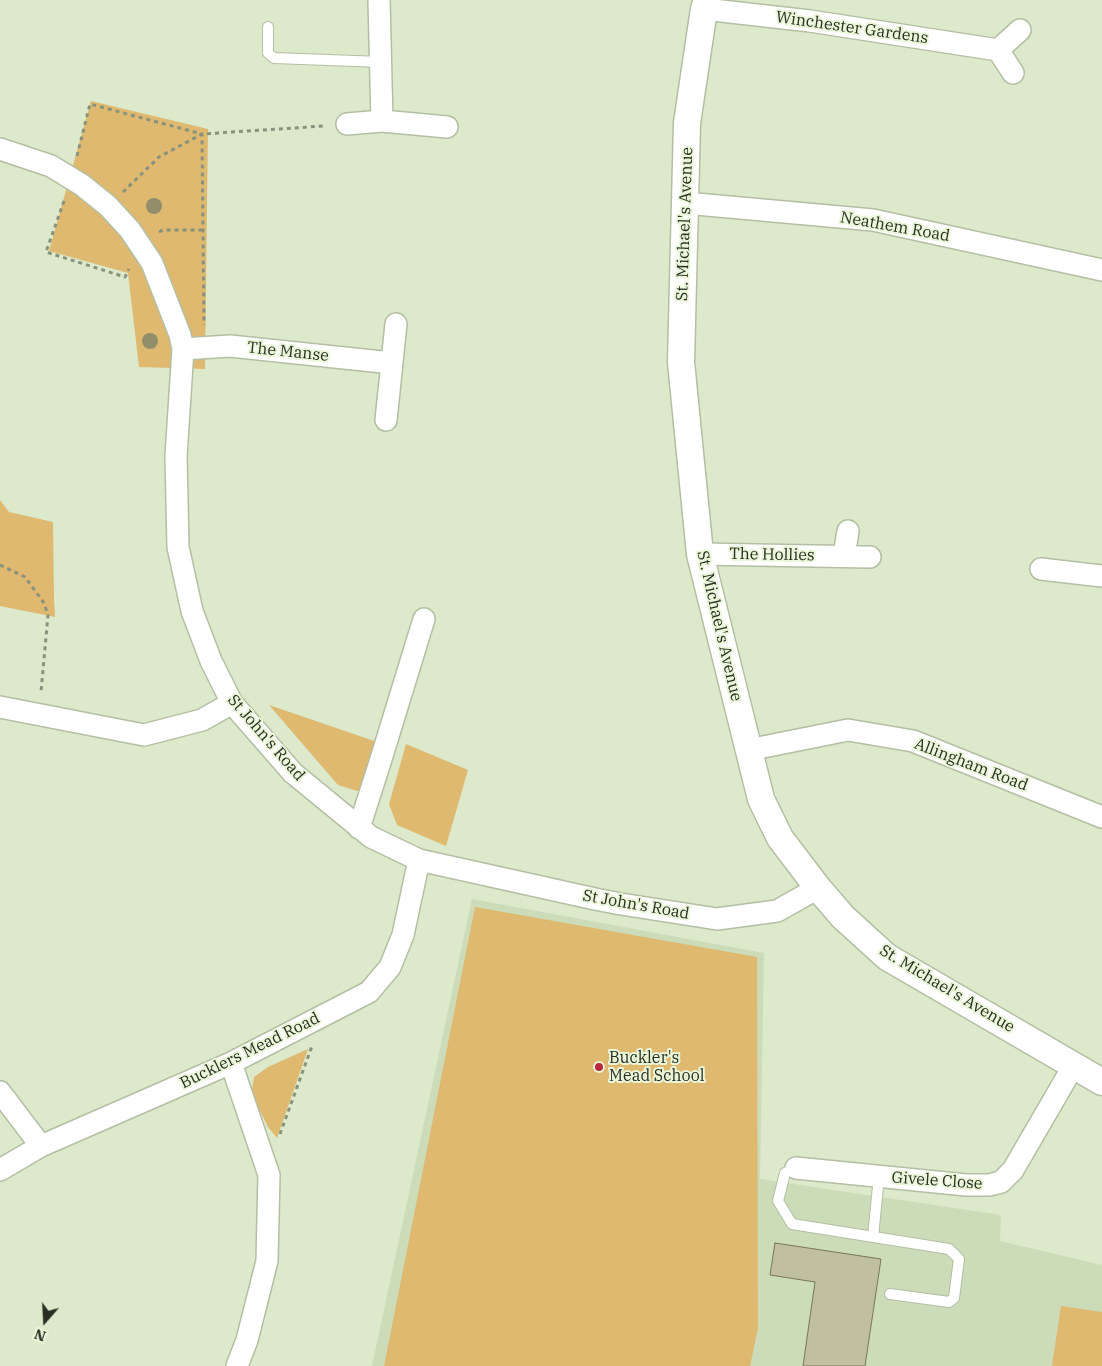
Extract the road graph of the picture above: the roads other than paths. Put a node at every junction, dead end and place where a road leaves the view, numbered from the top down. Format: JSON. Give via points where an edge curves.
{"nodes":[{"id":1,"x":380,"y":0,"type":"edge"},
{"id":2,"x":706,"y":5,"type":"edge"},
{"id":3,"x":268,"y":27,"type":"dead end"},
{"id":4,"x":1020,"y":30,"type":"dead end"},
{"id":5,"x":998,"y":50,"type":"junction"},
{"id":6,"x":382,"y":62,"type":"junction"},
{"id":7,"x":1013,"y":73,"type":"dead end"},
{"id":8,"x":382,"y":121,"type":"junction"},
{"id":9,"x":348,"y":124,"type":"road end"},
{"id":10,"x":447,"y":127,"type":"dead end"},
{"id":11,"x":0,"y":149,"type":"edge"},
{"id":12,"x":685,"y":203,"type":"junction"},
{"id":13,"x":1102,"y":270,"type":"edge"},
{"id":14,"x":396,"y":324,"type":"dead end"},
{"id":15,"x":183,"y":349,"type":"junction"},
{"id":16,"x":392,"y":363,"type":"junction"},
{"id":17,"x":386,"y":420,"type":"dead end"},
{"id":18,"x":848,"y":531,"type":"dead end"},
{"id":19,"x":700,"y":554,"type":"junction"},
{"id":20,"x":844,"y":556,"type":"junction"},
{"id":21,"x":870,"y":557,"type":"dead end"},
{"id":22,"x":1041,"y":569,"type":"dead end"},
{"id":23,"x":1102,"y":576,"type":"edge"},
{"id":24,"x":424,"y":619,"type":"dead end"},
{"id":25,"x":232,"y":703,"type":"junction"},
{"id":26,"x":0,"y":707,"type":"edge"},
{"id":27,"x":748,"y":750,"type":"junction"},
{"id":28,"x":1102,"y":817,"type":"edge"},
{"id":29,"x":359,"y":828,"type":"junction"},
{"id":30,"x":419,"y":860,"type":"junction"},
{"id":31,"x":818,"y":888,"type":"junction"},
{"id":32,"x":231,"y":1063,"type":"junction"},
{"id":33,"x":1074,"y":1065,"type":"junction"},
{"id":34,"x":1102,"y":1082,"type":"edge"},
{"id":35,"x":0,"y":1092,"type":"edge"},
{"id":36,"x":40,"y":1146,"type":"junction"},
{"id":37,"x":796,"y":1168,"type":"joint"},
{"id":38,"x":0,"y":1170,"type":"edge"},
{"id":39,"x":879,"y":1176,"type":"junction"},
{"id":40,"x":873,"y":1238,"type":"junction"},
{"id":41,"x":890,"y":1294,"type":"dead end"},
{"id":42,"x":237,"y":1366,"type":"edge"}],
"edges":[{"from":1,"to":6,"type":"street"},
{"from":2,"to":5,"type":"street","name":"Winchester Gardens"},
{"from":2,"to":12,"type":"street","name":"St. Michael's Avenue","via":[[687,123]]},
{"from":3,"to":6,"type":"lane","via":[[268,53],[274,58]]},
{"from":4,"to":5,"type":"street"},
{"from":5,"to":7,"type":"street"},
{"from":6,"to":8,"type":"street"},
{"from":8,"to":9,"type":"street"},
{"from":8,"to":10,"type":"street"},
{"from":11,"to":15,"type":"street","name":"St John's Road","via":[[51,166],[82,185],[130,230],[152,263]]},
{"from":12,"to":13,"type":"street","name":"Neathem Road","via":[[873,220]]},
{"from":12,"to":19,"type":"street","name":"St. Michael's Avenue","via":[[681,362]]},
{"from":14,"to":16,"type":"street"},
{"from":15,"to":16,"type":"street","name":"The Manse","via":[[230,346]]},
{"from":15,"to":25,"type":"street","name":"St John's Road","via":[[176,456],[178,547],[192,611],[211,662]]},
{"from":16,"to":17,"type":"street"},
{"from":18,"to":20,"type":"street"},
{"from":19,"to":20,"type":"street","name":"The Hollies"},
{"from":19,"to":27,"type":"street","name":"St. Michael's Avenue"},
{"from":20,"to":21,"type":"street","name":"The Hollies"},
{"from":22,"to":23,"type":"street"},
{"from":24,"to":29,"type":"street"},
{"from":25,"to":26,"type":"street","via":[[202,720],[144,735]]},
{"from":25,"to":29,"type":"street","name":"St John's Road","via":[[293,773]]},
{"from":27,"to":28,"type":"street","name":"Allingham Road","via":[[848,730],[913,741]]},
{"from":27,"to":31,"type":"street","name":"St. Michael's Avenue","via":[[760,799],[780,838]]},
{"from":29,"to":30,"type":"street","name":"St John's Road"},
{"from":30,"to":31,"type":"street","name":"St John's Road","via":[[621,904],[717,919],[777,910]]},
{"from":30,"to":32,"type":"street","name":"Bucklers Mead Road","via":[[403,936],[390,967],[369,992]]},
{"from":31,"to":33,"type":"street","name":"St. Michael's Avenue","via":[[842,917],[887,957]]},
{"from":32,"to":36,"type":"street","name":"Bucklers Mead Road"},
{"from":32,"to":42,"type":"street","via":[[269,1175],[267,1261]]},
{"from":33,"to":34,"type":"street","name":"St. Michael's Avenue"},
{"from":33,"to":39,"type":"street","name":"Givele Close","via":[[1013,1170],[1001,1182],[966,1185]]},
{"from":35,"to":36,"type":"street"},
{"from":36,"to":38,"type":"street","name":"Bucklers Mead Road"},
{"from":37,"to":39,"type":"street","name":"Givele Close"},
{"from":37,"to":40,"type":"lane","via":[[785,1173],[778,1201],[792,1224]]},
{"from":39,"to":40,"type":"lane"},
{"from":40,"to":41,"type":"lane","via":[[949,1249],[959,1259],[954,1298],[949,1302]]}]}
